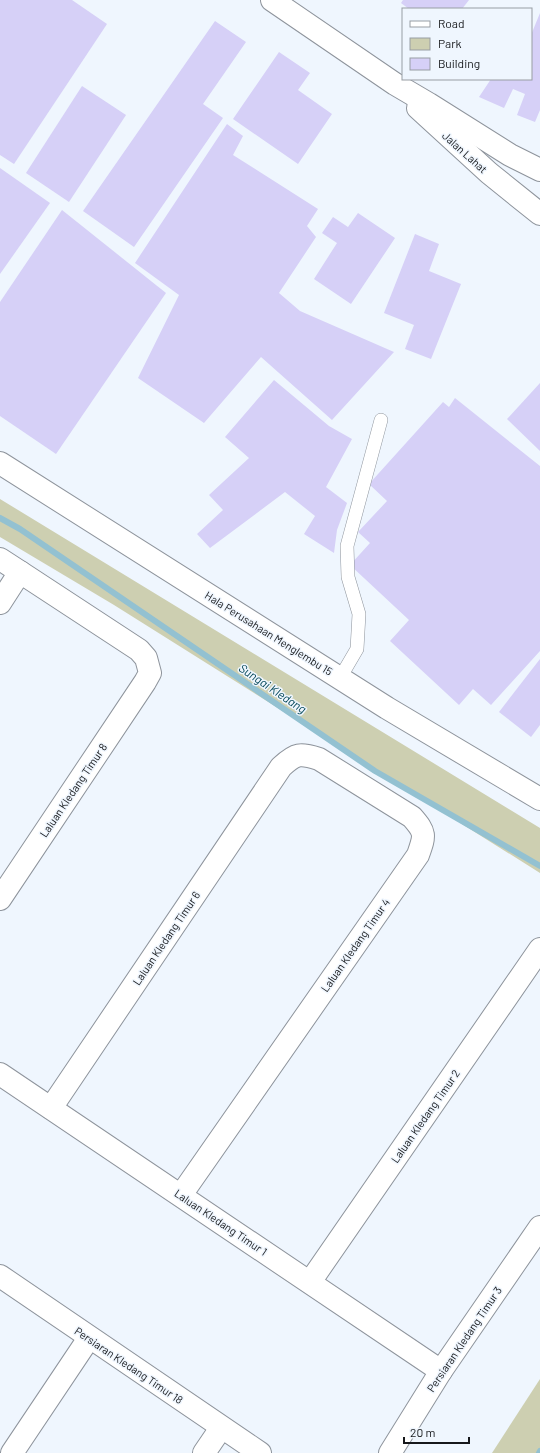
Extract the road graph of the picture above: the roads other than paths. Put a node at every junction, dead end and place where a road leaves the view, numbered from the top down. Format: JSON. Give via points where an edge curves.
{"nodes":[{"id":1,"x":272,"y":0,"type":"edge"},
{"id":2,"x":395,"y":84,"type":"junction"},
{"id":3,"x":540,"y":170,"type":"edge"},
{"id":4,"x":540,"y":214,"type":"edge"},
{"id":5,"x":381,"y":420,"type":"dead end"},
{"id":6,"x":0,"y":463,"type":"edge"},
{"id":7,"x":0,"y":559,"type":"edge"},
{"id":8,"x":20,"y":572,"type":"junction"},
{"id":9,"x":0,"y":603,"type":"edge"},
{"id":10,"x":340,"y":678,"type":"junction"},
{"id":11,"x":281,"y":767,"type":"joint"},
{"id":12,"x":540,"y":799,"type":"edge"},
{"id":13,"x":0,"y":899,"type":"edge"},
{"id":14,"x":540,"y":949,"type":"edge"},
{"id":15,"x":0,"y":1074,"type":"edge"},
{"id":16,"x":51,"y":1108,"type":"junction"},
{"id":17,"x":181,"y":1195,"type":"junction"},
{"id":18,"x":540,"y":1227,"type":"edge"},
{"id":19,"x":0,"y":1276,"type":"edge"},
{"id":20,"x":310,"y":1282,"type":"junction"},
{"id":21,"x":89,"y":1338,"type":"junction"},
{"id":22,"x":441,"y":1371,"type":"junction"},
{"id":23,"x":221,"y":1428,"type":"junction"},
{"id":24,"x":12,"y":1453,"type":"edge"},
{"id":25,"x":204,"y":1453,"type":"edge"},
{"id":26,"x":260,"y":1453,"type":"edge"},
{"id":27,"x":390,"y":1453,"type":"edge"}],
"edges":[{"from":1,"to":2,"type":"street","name":"Jalan Lahat"},
{"from":2,"to":3,"type":"street","name":"Jalan Lahat","via":[[510,155]]},
{"from":2,"to":4,"type":"street","name":"Jalan Lahat","via":[[423,114]]},
{"from":5,"to":10,"type":"lane","via":[[347,546],[348,577],[359,614],[357,649]]},
{"from":6,"to":10,"type":"street","name":"Hala Perusahaan Menglembu 15"},
{"from":7,"to":8,"type":"street"},
{"from":8,"to":9,"type":"street"},
{"from":8,"to":13,"type":"street","name":"Laluan Kledang Timur 8","via":[[140,650],[146,658],[150,673]]},
{"from":10,"to":12,"type":"street","name":"Hala Perusahaan Menglembu 15"},
{"from":11,"to":16,"type":"street","name":"Laluan Kledang Timur 6"},
{"from":11,"to":17,"type":"street","name":"Laluan Kledang Timur 4","via":[[291,758],[304,754],[319,759],[412,817],[422,829],[424,840],[418,855]]},
{"from":14,"to":20,"type":"street","name":"Laluan Kledang Timur 2"},
{"from":15,"to":16,"type":"street","name":"Laluan Kledang Timur 1"},
{"from":16,"to":17,"type":"street","name":"Laluan Kledang Timur 1"},
{"from":17,"to":20,"type":"street","name":"Laluan Kledang Timur 1"},
{"from":18,"to":22,"type":"street","name":"Persiaran Kledang Timur 3"},
{"from":19,"to":21,"type":"street","name":"Persiaran Kledang Timur 18"},
{"from":20,"to":22,"type":"street","name":"Laluan Kledang Timur 1"},
{"from":21,"to":23,"type":"street","name":"Persiaran Kledang Timur 18"},
{"from":21,"to":24,"type":"street"},
{"from":22,"to":27,"type":"street","name":"Persiaran Kledang Timur 3"},
{"from":23,"to":25,"type":"street"},
{"from":23,"to":26,"type":"street","name":"Persiaran Kledang Timur 18"}]}
